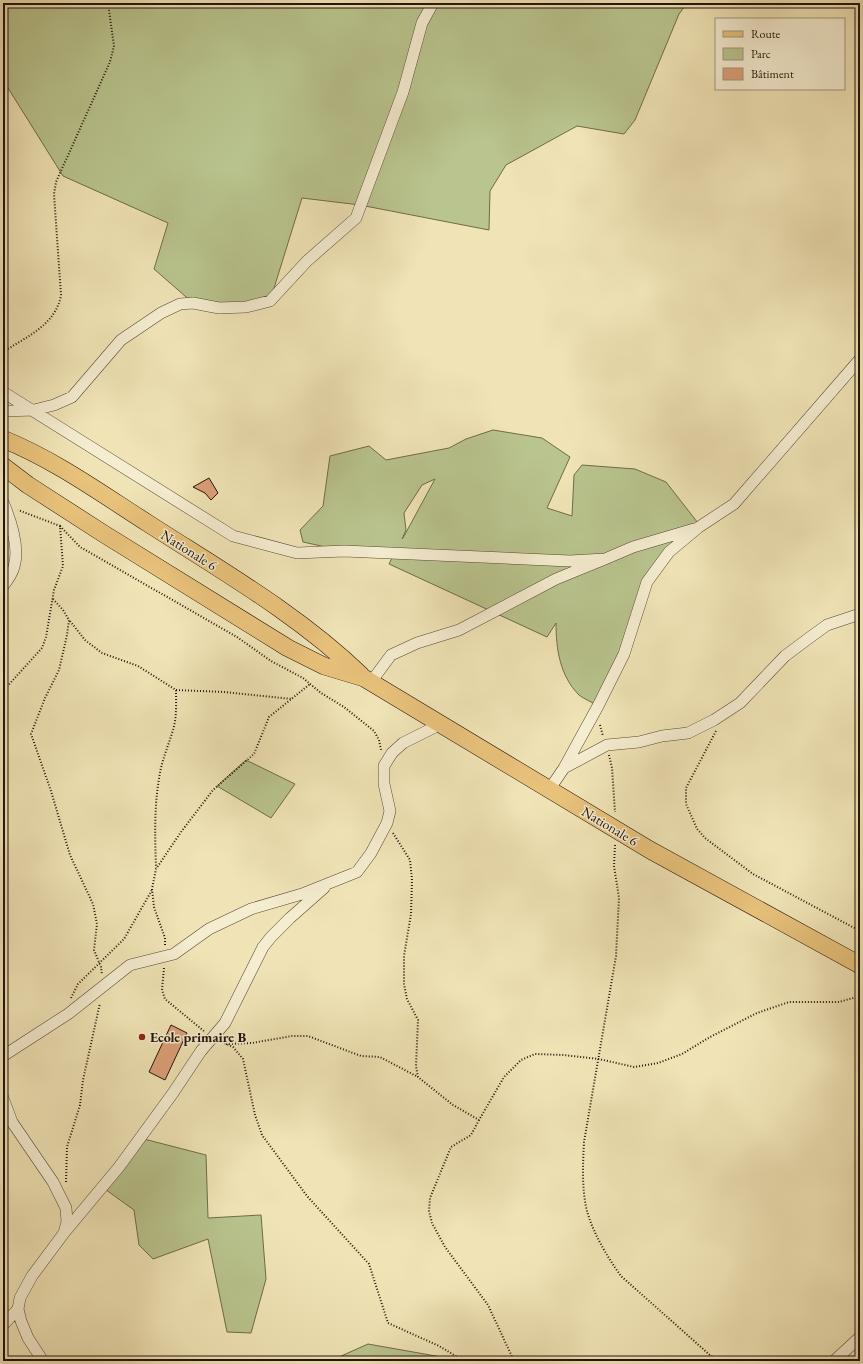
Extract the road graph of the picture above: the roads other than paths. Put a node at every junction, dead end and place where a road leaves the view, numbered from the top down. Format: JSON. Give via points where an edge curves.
{"nodes":[{"id":1,"x":433,"y":3,"type":"edge"},
{"id":2,"x":860,"y":359,"type":"edge"},
{"id":3,"x":3,"y":392,"type":"edge"},
{"id":4,"x":34,"y":410,"type":"junction"},
{"id":5,"x":3,"y":412,"type":"edge"},
{"id":6,"x":3,"y":439,"type":"edge"},
{"id":7,"x":3,"y":466,"type":"edge"},
{"id":8,"x":4,"y":505,"type":"edge"},
{"id":9,"x":699,"y":527,"type":"junction"},
{"id":10,"x":605,"y":559,"type":"junction"},
{"id":11,"x":3,"y":586,"type":"edge"},
{"id":12,"x":860,"y":614,"type":"edge"},
{"id":13,"x":367,"y":680,"type":"junction"},
{"id":14,"x":440,"y":724,"type":"junction"},
{"id":15,"x":564,"y":768,"type":"junction"},
{"id":16,"x":549,"y":790,"type":"junction"},
{"id":17,"x":330,"y":882,"type":"junction"},
{"id":18,"x":860,"y":965,"type":"edge"},
{"id":19,"x":3,"y":1056,"type":"edge"},
{"id":20,"x":3,"y":1098,"type":"edge"},
{"id":21,"x":64,"y":1234,"type":"junction"},
{"id":22,"x":18,"y":1309,"type":"junction"},
{"id":23,"x":3,"y":1325,"type":"edge"},
{"id":24,"x":860,"y":1337,"type":"edge"},
{"id":25,"x":43,"y":1361,"type":"edge"},
{"id":26,"x":834,"y":1361,"type":"edge"}],
"edges":[{"from":1,"to":4,"type":"street","via":[[422,23],[404,92],[356,218],[307,261],[270,301],[246,307],[219,308],[194,303],[180,304],[160,313],[121,340],[72,397]]},
{"from":2,"to":9,"type":"street","via":[[734,504]]},
{"from":3,"to":4,"type":"street"},
{"from":4,"to":5,"type":"street"},
{"from":4,"to":10,"type":"street","via":[[233,536],[297,553],[352,552],[570,561]]},
{"from":6,"to":13,"type":"main road","name":"Nationale 6","via":[[38,455],[238,581],[302,624],[333,648]]},
{"from":7,"to":13,"type":"main road","name":"Nationale 6","via":[[104,534],[288,648],[324,666]]},
{"from":8,"to":11,"type":"street","via":[[11,522],[15,551],[14,567]]},
{"from":9,"to":10,"type":"street","via":[[632,547]]},
{"from":9,"to":15,"type":"street","via":[[669,552],[646,582],[624,654]]},
{"from":10,"to":13,"type":"street","via":[[556,579],[459,630],[417,643],[391,655]]},
{"from":12,"to":15,"type":"street","via":[[827,625],[809,638],[785,656],[740,703],[714,720],[688,732],[639,742],[607,745]]},
{"from":13,"to":14,"type":"main road","name":"Nationale 6"},
{"from":14,"to":16,"type":"main road","name":"Nationale 6"},
{"from":14,"to":17,"type":"street","via":[[403,743],[392,753],[384,766],[384,784],[390,811],[388,824],[357,872]]},
{"from":15,"to":16,"type":"street"},
{"from":16,"to":18,"type":"main road","name":"Nationale 6","via":[[650,850]]},
{"from":17,"to":19,"type":"street","via":[[302,894],[251,909],[209,929],[174,954],[130,965],[65,1016]]},
{"from":17,"to":21,"type":"street","via":[[263,947],[225,1023],[119,1167]]},
{"from":20,"to":21,"type":"street","via":[[12,1122],[53,1182],[66,1208],[67,1222]]},
{"from":21,"to":22,"type":"street","via":[[32,1276],[20,1298]]},
{"from":22,"to":23,"type":"street"},
{"from":22,"to":25,"type":"street","via":[[28,1338]]},
{"from":24,"to":26,"type":"street"}]}
